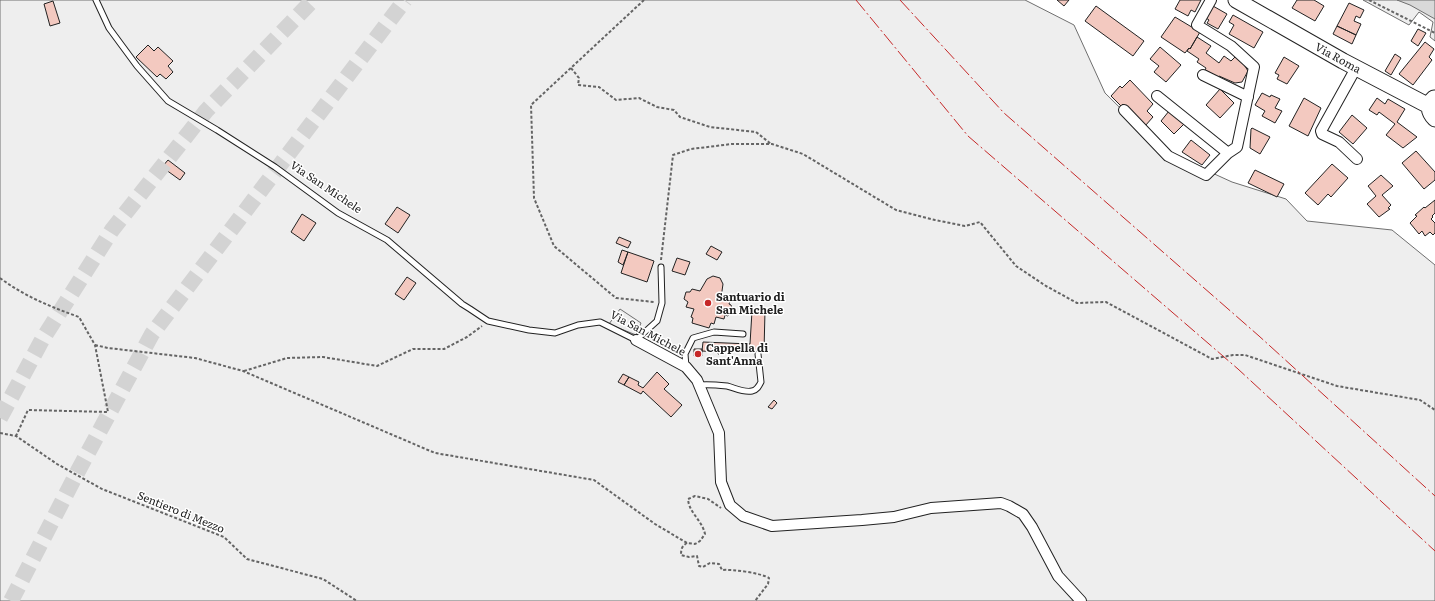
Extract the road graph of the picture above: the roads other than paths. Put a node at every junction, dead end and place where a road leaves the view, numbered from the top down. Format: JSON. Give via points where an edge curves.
{"nodes":[{"id":1,"x":96,"y":0,"type":"edge"},
{"id":2,"x":1211,"y":0,"type":"edge"},
{"id":3,"x":1242,"y":2,"type":"edge"},
{"id":4,"x":1356,"y":68,"type":"junction"},
{"id":5,"x":1203,"y":75,"type":"dead end"},
{"id":6,"x":1157,"y":96,"type":"dead end"},
{"id":7,"x":1248,"y":98,"type":"junction"},
{"id":8,"x":1433,"y":107,"type":"edge"},
{"id":9,"x":1124,"y":110,"type":"dead end"},
{"id":10,"x":1228,"y":153,"type":"junction"},
{"id":11,"x":1357,"y":159,"type":"dead end"},
{"id":12,"x":661,"y":267,"type":"road end"},
{"id":13,"x":743,"y":334,"type":"dead end"},
{"id":14,"x":636,"y":340,"type":"junction"},
{"id":15,"x":758,"y":354,"type":"dead end"},
{"id":16,"x":686,"y":367,"type":"junction"},
{"id":17,"x":699,"y":385,"type":"junction"},
{"id":18,"x":1081,"y":601,"type":"edge"}],
"edges":[{"from":1,"to":14,"type":"lane","name":"Via San Michele","via":[[109,28],[137,66],[168,101],[275,167],[338,213],[387,240],[462,304],[488,321],[555,333],[578,325],[600,322]]},
{"from":2,"to":7,"type":"street","via":[[1197,25],[1231,46],[1254,67]]},
{"from":3,"to":4,"type":"main road","name":"Via Roma"},
{"from":4,"to":8,"type":"main road","name":"Via Roma"},
{"from":4,"to":11,"type":"street","via":[[1321,131],[1322,134],[1339,142]]},
{"from":5,"to":7,"type":"street"},
{"from":6,"to":10,"type":"street"},
{"from":7,"to":10,"type":"street","via":[[1237,147]]},
{"from":9,"to":10,"type":"street","via":[[1168,156],[1206,175]]},
{"from":12,"to":14,"type":"lane","via":[[662,303],[657,320]]},
{"from":13,"to":16,"type":"lane","via":[[714,332],[693,338],[685,354]]},
{"from":14,"to":16,"type":"street","name":"Via San Michele"},
{"from":15,"to":17,"type":"lane","via":[[761,382],[752,391],[728,386]]},
{"from":16,"to":17,"type":"street","name":"Via San Michele"},
{"from":17,"to":18,"type":"street","name":"Via San Michele","via":[[719,433],[721,482],[730,505],[743,516],[772,526],[862,520],[931,508],[1001,503],[1023,514],[1058,576]]}]}
